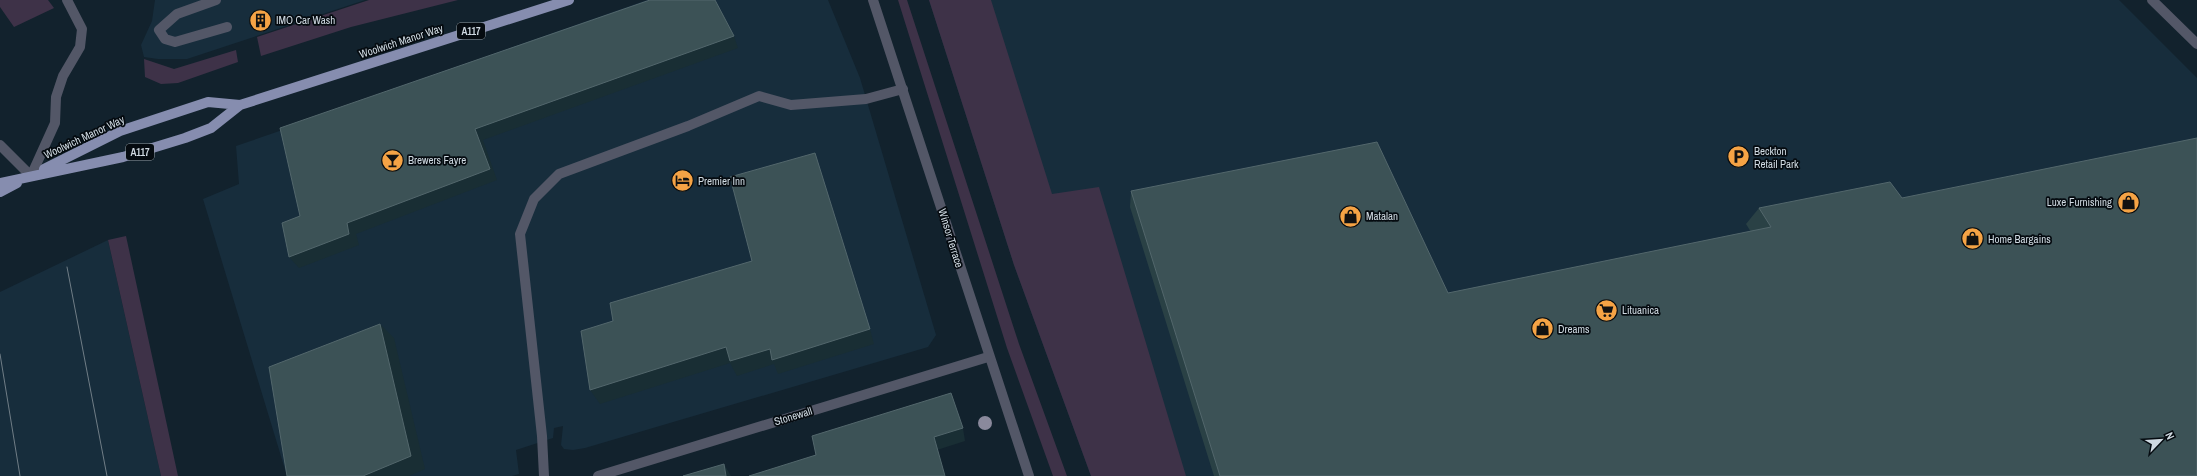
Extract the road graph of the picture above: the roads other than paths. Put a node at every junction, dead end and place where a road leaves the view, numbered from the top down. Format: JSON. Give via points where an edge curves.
{"nodes":[{"id":1,"x":67,"y":0,"type":"edge"},
{"id":2,"x":216,"y":0,"type":"edge"},
{"id":3,"x":569,"y":0,"type":"edge"},
{"id":4,"x":873,"y":0,"type":"edge"},
{"id":5,"x":2152,"y":0,"type":"edge"},
{"id":6,"x":227,"y":27,"type":"dead end"},
{"id":7,"x":2197,"y":44,"type":"edge"},
{"id":8,"x":903,"y":89,"type":"junction"},
{"id":9,"x":240,"y":105,"type":"junction"},
{"id":10,"x":0,"y":146,"type":"edge"},
{"id":11,"x":31,"y":176,"type":"junction"},
{"id":12,"x":0,"y":183,"type":"edge"},
{"id":13,"x":0,"y":192,"type":"edge"},
{"id":14,"x":988,"y":357,"type":"junction"},
{"id":15,"x":544,"y":476,"type":"edge"},
{"id":16,"x":598,"y":476,"type":"edge"},
{"id":17,"x":1029,"y":476,"type":"edge"}],
"edges":[{"from":1,"to":11,"type":"street","via":[[82,29],[80,47],[61,83],[56,97],[56,123]]},
{"from":2,"to":6,"type":"street","via":[[182,10],[164,21],[159,30],[165,39],[175,42]]},
{"from":3,"to":9,"type":"main road","name":"Woolwich Manor Way","number":"A117"},
{"from":4,"to":8,"type":"street","name":"Winsor Terrace"},
{"from":5,"to":7,"type":"street"},
{"from":8,"to":14,"type":"street","name":"Winsor Terrace"},
{"from":8,"to":15,"type":"street","via":[[866,99],[791,105],[759,96],[688,126],[559,174],[534,199],[520,234]]},
{"from":9,"to":11,"type":"main road","name":"Woolwich Manor Way","number":"A117","via":[[211,128],[191,136],[124,157]]},
{"from":9,"to":11,"type":"main road","name":"Woolwich Manor Way","number":"A117","via":[[208,102],[120,131]]},
{"from":10,"to":11,"type":"street"},
{"from":11,"to":12,"type":"main road","name":"Woolwich Manor Way","number":"A117"},
{"from":11,"to":13,"type":"main road","name":"Woolwich Manor Way","number":"A117"},
{"from":14,"to":16,"type":"street","name":"Stonewall"},
{"from":14,"to":17,"type":"street","name":"Winsor Terrace"}]}
